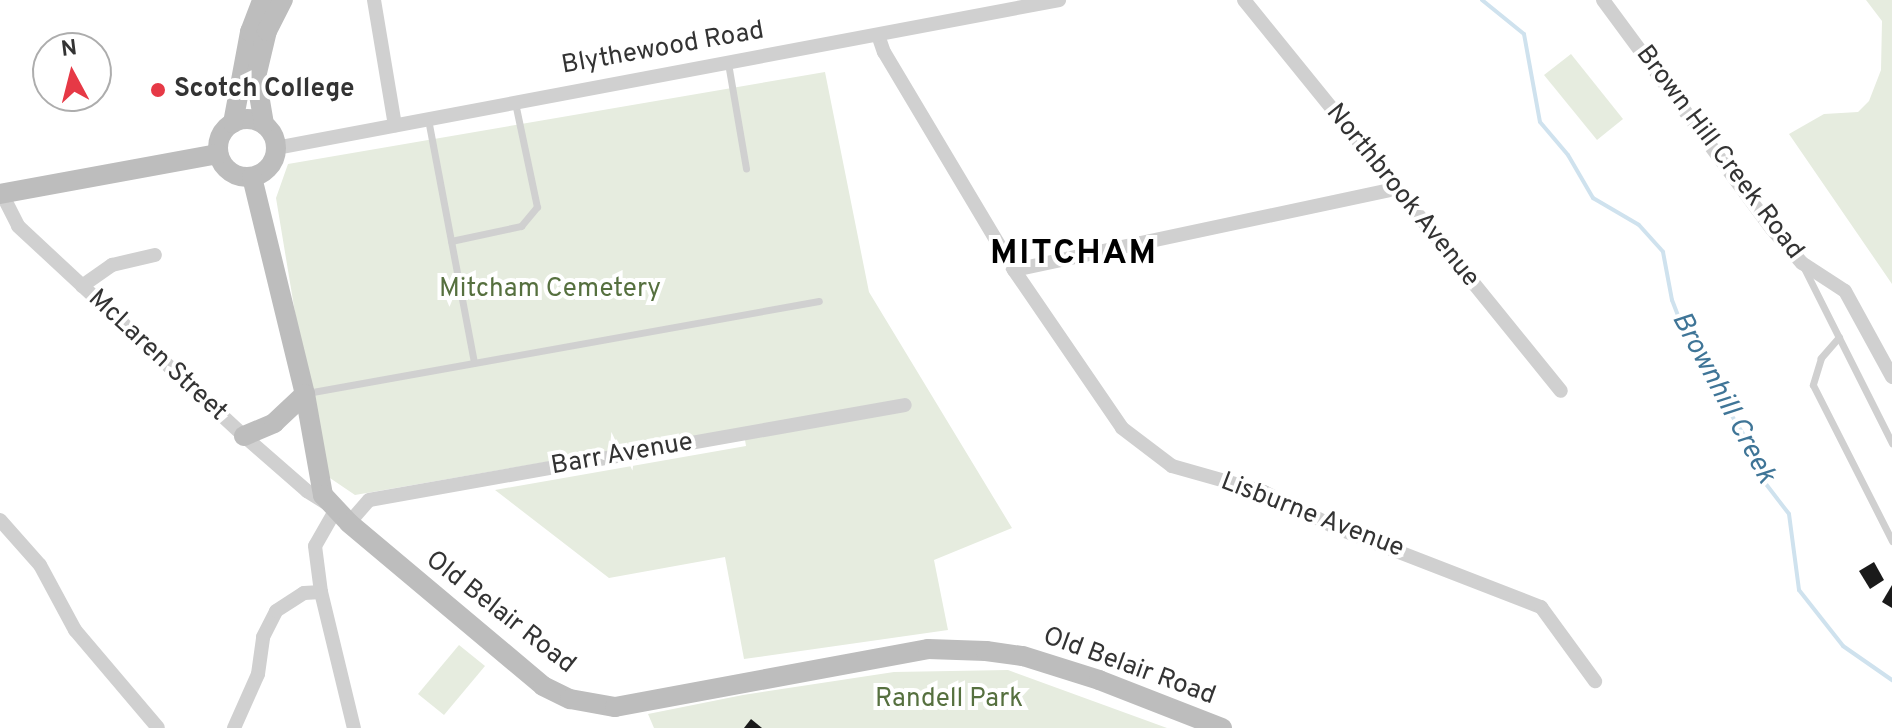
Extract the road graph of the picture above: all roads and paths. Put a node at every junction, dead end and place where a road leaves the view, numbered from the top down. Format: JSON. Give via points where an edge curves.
{"nodes":[{"id":1,"x":262,"y":0,"type":"edge"},
{"id":2,"x":283,"y":0,"type":"edge"},
{"id":3,"x":374,"y":0,"type":"edge"},
{"id":4,"x":1059,"y":0,"type":"edge"},
{"id":5,"x":1244,"y":0,"type":"edge"},
{"id":6,"x":1603,"y":0,"type":"edge"},
{"id":7,"x":878,"y":35,"type":"junction"},
{"id":8,"x":728,"y":63,"type":"junction"},
{"id":9,"x":515,"y":103,"type":"junction"},
{"id":10,"x":428,"y":119,"type":"junction"},
{"id":11,"x":233,"y":123,"type":"junction"},
{"id":12,"x":264,"y":124,"type":"junction"},
{"id":13,"x":395,"y":125,"type":"junction"},
{"id":14,"x":276,"y":148,"type":"junction"},
{"id":15,"x":218,"y":154,"type":"junction"},
{"id":16,"x":746,"y":168,"type":"dead end"},
{"id":17,"x":252,"y":177,"type":"junction"},
{"id":18,"x":1395,"y":189,"type":"junction"},
{"id":19,"x":1,"y":194,"type":"edge"},
{"id":20,"x":451,"y":241,"type":"junction"},
{"id":21,"x":155,"y":255,"type":"dead end"},
{"id":22,"x":1802,"y":263,"type":"junction"},
{"id":23,"x":1014,"y":270,"type":"junction"},
{"id":24,"x":82,"y":286,"type":"junction"},
{"id":25,"x":819,"y":301,"type":"dead end"},
{"id":26,"x":1839,"y":337,"type":"junction"},
{"id":27,"x":474,"y":363,"type":"junction"},
{"id":28,"x":1892,"y":377,"type":"edge"},
{"id":29,"x":1561,"y":391,"type":"dead end"},
{"id":30,"x":305,"y":394,"type":"junction"},
{"id":31,"x":905,"y":405,"type":"dead end"},
{"id":32,"x":244,"y":436,"type":"junction"},
{"id":33,"x":1892,"y":443,"type":"edge"},
{"id":34,"x":337,"y":513,"type":"junction"},
{"id":35,"x":0,"y":520,"type":"edge"},
{"id":36,"x":1892,"y":541,"type":"edge"},
{"id":37,"x":321,"y":592,"type":"junction"},
{"id":38,"x":1595,"y":681,"type":"dead end"},
{"id":39,"x":158,"y":728,"type":"edge"},
{"id":40,"x":234,"y":728,"type":"edge"},
{"id":41,"x":354,"y":728,"type":"edge"},
{"id":42,"x":1222,"y":728,"type":"edge"}],
"edges":[{"from":1,"to":11,"type":"main road","via":[[250,32]]},
{"from":2,"to":12,"type":"main road","via":[[267,31],[256,77]]},
{"from":3,"to":13,"type":"street"},
{"from":4,"to":7,"type":"street","name":"Blythewood Road"},
{"from":5,"to":18,"type":"street","name":"Northbrook Avenue"},
{"from":6,"to":22,"type":"street","name":"Brown Hill Creek Road"},
{"from":7,"to":8,"type":"street","name":"Blythewood Road"},
{"from":7,"to":23,"type":"street","name":"Lisburne Avenue"},
{"from":8,"to":9,"type":"street","name":"Blythewood Road"},
{"from":8,"to":16,"type":"lane"},
{"from":9,"to":10,"type":"street","name":"Blythewood Road"},
{"from":9,"to":20,"type":"lane","via":[[537,207],[521,226]]},
{"from":10,"to":13,"type":"street","name":"Blythewood Road"},
{"from":10,"to":20,"type":"lane"},
{"from":11,"to":12,"type":"main road","via":[[249,119]]},
{"from":11,"to":15,"type":"main road","via":[[219,140]]},
{"from":12,"to":14,"type":"main road"},
{"from":13,"to":14,"type":"street","name":"Blythewood Road"},
{"from":14,"to":17,"type":"main road","via":[[269,167]]},
{"from":15,"to":17,"type":"main road","via":[[226,168]]},
{"from":15,"to":19,"type":"main road"},
{"from":17,"to":30,"type":"main road"},
{"from":18,"to":23,"type":"street"},
{"from":18,"to":29,"type":"street","name":"Northbrook Avenue"},
{"from":19,"to":24,"type":"street","name":"McLaren Street","via":[[18,226]]},
{"from":20,"to":27,"type":"lane"},
{"from":21,"to":24,"type":"street","via":[[112,265]]},
{"from":22,"to":26,"type":"lane"},
{"from":22,"to":28,"type":"street","name":"Brown Hill Creek Road","via":[[1845,291]]},
{"from":23,"to":38,"type":"street","name":"Lisburne Avenue","via":[[1122,428],[1172,466],[1264,492],[1337,528],[1541,607]]},
{"from":24,"to":32,"type":"street","name":"McLaren Street"},
{"from":25,"to":27,"type":"lane"},
{"from":26,"to":33,"type":"lane"},
{"from":26,"to":36,"type":"lane","via":[[1821,358],[1813,385]]},
{"from":27,"to":30,"type":"lane"},
{"from":30,"to":32,"type":"main road","via":[[274,423]]},
{"from":30,"to":34,"type":"main road","via":[[320,485]]},
{"from":31,"to":34,"type":"street","name":"Barr Avenue","via":[[369,500]]},
{"from":32,"to":34,"type":"street","name":"McLaren Street"},
{"from":34,"to":37,"type":"street","via":[[315,546]]},
{"from":34,"to":42,"type":"main road","name":"Old Belair Road","via":[[543,686],[593,705],[648,703],[928,649],[986,651],[1023,656],[1099,680]]},
{"from":35,"to":39,"type":"street","via":[[40,565],[75,630]]},
{"from":37,"to":40,"type":"street","via":[[304,593],[276,611],[263,637],[258,674]]},
{"from":37,"to":41,"type":"street"}]}
